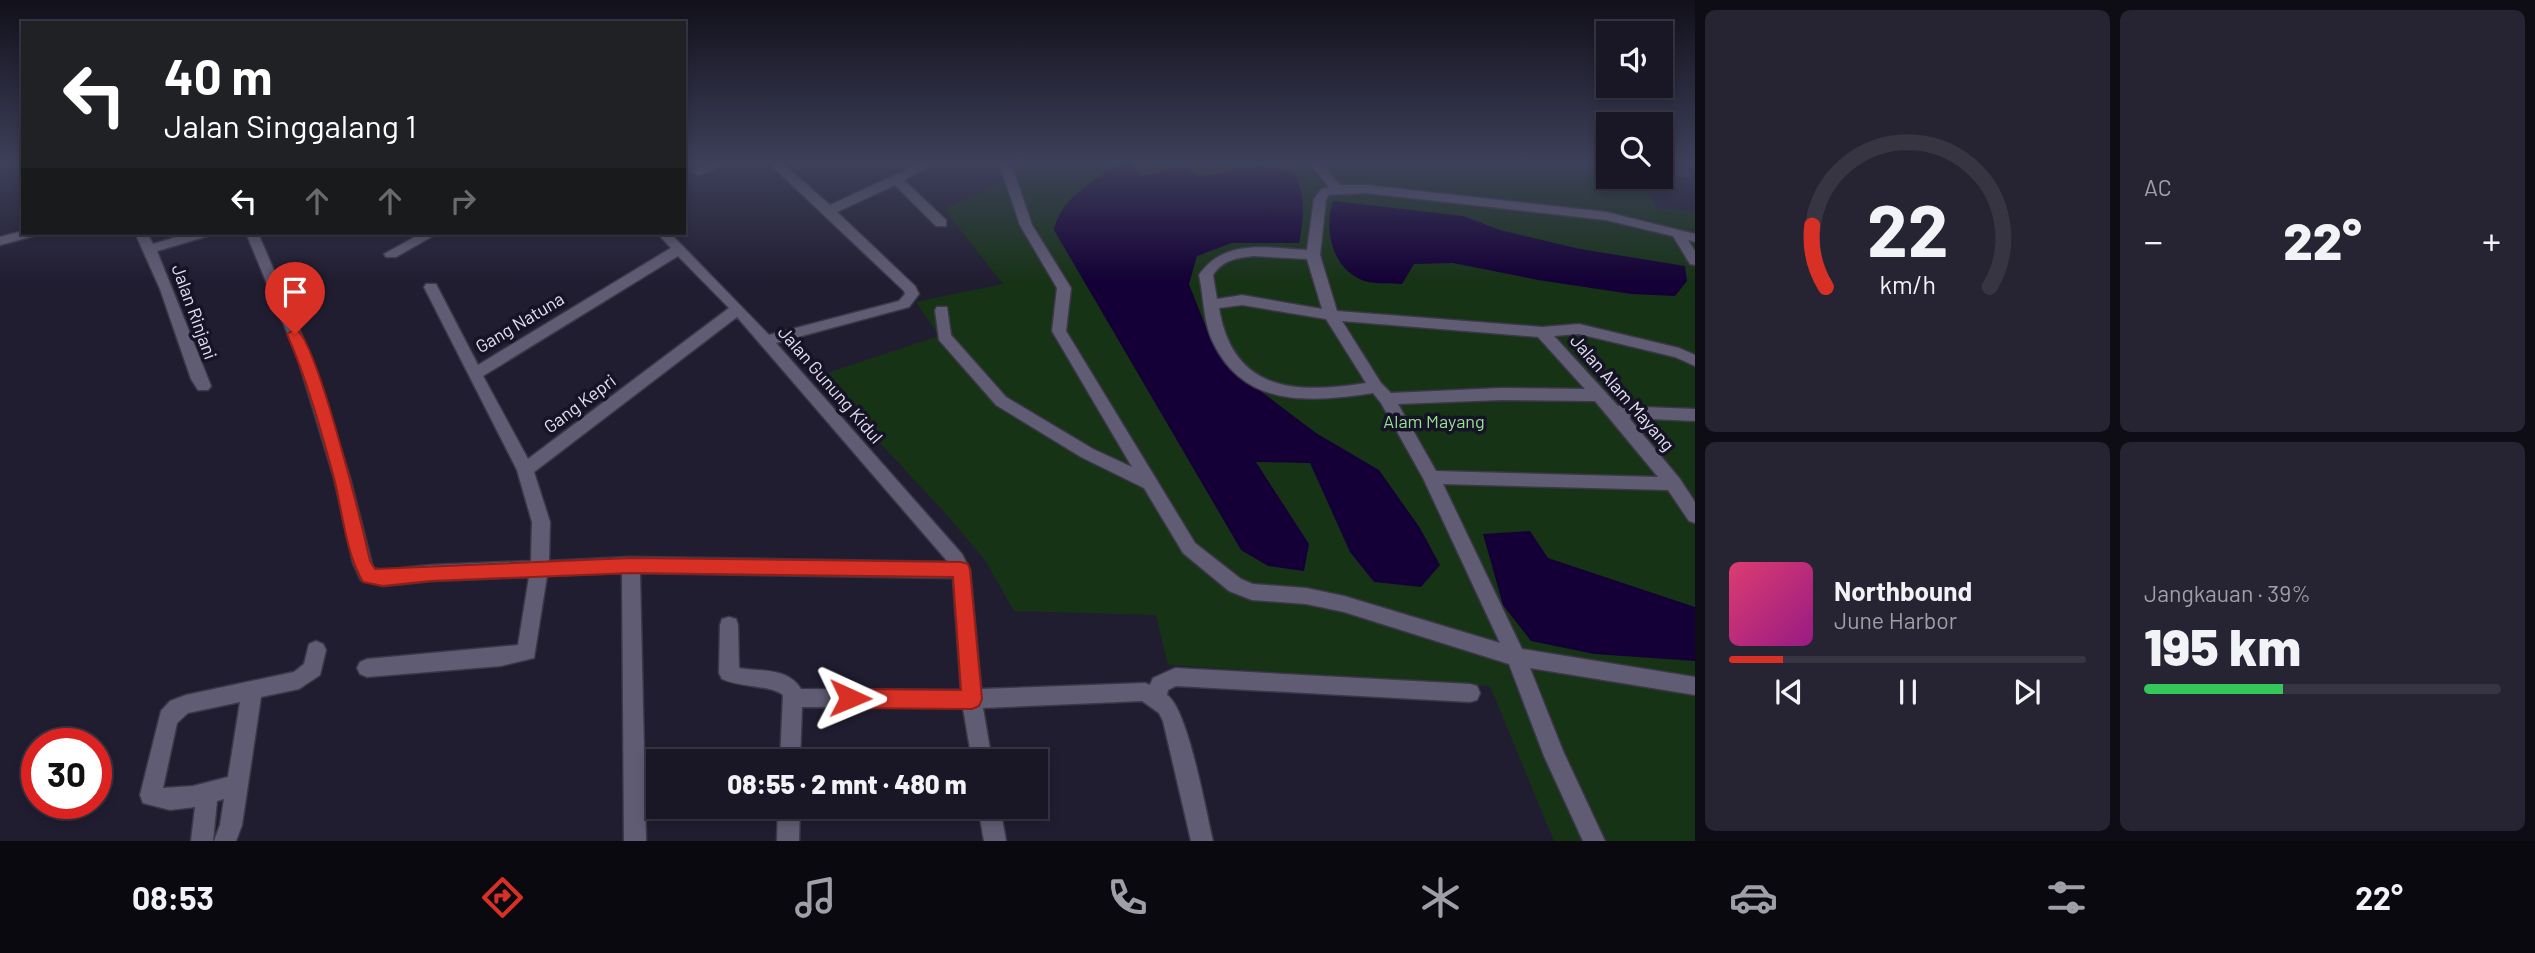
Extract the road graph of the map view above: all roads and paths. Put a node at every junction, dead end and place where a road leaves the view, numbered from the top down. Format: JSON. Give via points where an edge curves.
{"nodes":[{"id":1,"x":818,"y":202,"type":"edge"},
{"id":2,"x":847,"y":202,"type":"edge"},
{"id":3,"x":920,"y":202,"type":"edge"},
{"id":4,"x":1018,"y":202,"type":"edge"},
{"id":5,"x":1320,"y":202,"type":"edge"},
{"id":6,"x":1484,"y":202,"type":"edge"},
{"id":7,"x":828,"y":211,"type":"junction"},
{"id":8,"x":941,"y":223,"type":"dead end"},
{"id":9,"x":1677,"y":233,"type":"junction"},
{"id":10,"x":22,"y":235,"type":"edge"},
{"id":11,"x":142,"y":235,"type":"edge"},
{"id":12,"x":196,"y":235,"type":"edge"},
{"id":13,"x":253,"y":235,"type":"edge"},
{"id":14,"x":428,"y":235,"type":"edge"},
{"id":15,"x":665,"y":235,"type":"edge"},
{"id":16,"x":1695,"y":238,"type":"edge"},
{"id":17,"x":0,"y":241,"type":"edge"},
{"id":18,"x":151,"y":249,"type":"junction"},
{"id":19,"x":679,"y":249,"type":"junction"},
{"id":20,"x":391,"y":254,"type":"dead end"},
{"id":21,"x":1313,"y":255,"type":"junction"},
{"id":22,"x":1695,"y":261,"type":"edge"},
{"id":23,"x":431,"y":287,"type":"dead end"},
{"id":24,"x":1212,"y":304,"type":"junction"},
{"id":25,"x":738,"y":309,"type":"junction"},
{"id":26,"x":942,"y":310,"type":"dead end"},
{"id":27,"x":1331,"y":315,"type":"junction"},
{"id":28,"x":1542,"y":332,"type":"junction"},
{"id":29,"x":766,"y":341,"type":"junction"},
{"id":30,"x":1695,"y":360,"type":"edge"},
{"id":31,"x":475,"y":374,"type":"junction"},
{"id":32,"x":203,"y":386,"type":"dead end"},
{"id":33,"x":1381,"y":393,"type":"junction"},
{"id":34,"x":1600,"y":395,"type":"junction"},
{"id":35,"x":1616,"y":412,"type":"junction"},
{"id":36,"x":1695,"y":415,"type":"edge"},
{"id":37,"x":525,"y":470,"type":"junction"},
{"id":38,"x":1430,"y":477,"type":"junction"},
{"id":39,"x":1150,"y":483,"type":"junction"},
{"id":40,"x":1674,"y":484,"type":"junction"},
{"id":41,"x":1695,"y":516,"type":"edge"},
{"id":42,"x":631,"y":565,"type":"junction"},
{"id":43,"x":539,"y":568,"type":"junction"},
{"id":44,"x":961,"y":570,"type":"junction"},
{"id":45,"x":729,"y":625,"type":"dead end"},
{"id":46,"x":316,"y":650,"type":"dead end"},
{"id":47,"x":1516,"y":657,"type":"junction"},
{"id":48,"x":367,"y":668,"type":"dead end"},
{"id":49,"x":1695,"y":686,"type":"edge"},
{"id":50,"x":252,"y":692,"type":"junction"},
{"id":51,"x":1470,"y":693,"type":"dead end"},
{"id":52,"x":1156,"y":697,"type":"junction"},
{"id":53,"x":796,"y":698,"type":"junction"},
{"id":54,"x":972,"y":699,"type":"junction"},
{"id":55,"x":790,"y":749,"type":"edge"},
{"id":56,"x":980,"y":749,"type":"edge"},
{"id":57,"x":238,"y":785,"type":"junction"},
{"id":58,"x":207,"y":793,"type":"junction"},
{"id":59,"x":789,"y":819,"type":"edge"},
{"id":60,"x":991,"y":819,"type":"edge"},
{"id":61,"x":202,"y":841,"type":"edge"},
{"id":62,"x":225,"y":841,"type":"edge"},
{"id":63,"x":635,"y":841,"type":"edge"},
{"id":64,"x":788,"y":841,"type":"edge"},
{"id":65,"x":995,"y":841,"type":"edge"},
{"id":66,"x":1202,"y":841,"type":"edge"},
{"id":67,"x":1594,"y":841,"type":"edge"}],
"edges":[{"from":1,"to":7,"type":"street"},
{"from":2,"to":7,"type":"street"},
{"from":3,"to":8,"type":"street"},
{"from":4,"to":39,"type":"street","via":[[1026,225],[1064,288],[1059,331]]},
{"from":5,"to":21,"type":"street"},
{"from":6,"to":9,"type":"street","via":[[1606,216]]},
{"from":7,"to":29,"type":"street","via":[[912,294],[904,304]]},
{"from":9,"to":16,"type":"street"},
{"from":9,"to":22,"type":"street"},
{"from":10,"to":17,"type":"street"},
{"from":11,"to":18,"type":"street","name":"Jalan Rinjani"},
{"from":12,"to":18,"type":"street","name":"Jalan Rinjani"},
{"from":13,"to":43,"type":"street","via":[[305,359],[342,478],[365,573],[375,578]]},
{"from":14,"to":20,"type":"street"},
{"from":15,"to":19,"type":"street","name":"Jalan Gunung Kidul"},
{"from":18,"to":32,"type":"street","name":"Jalan Rinjani"},
{"from":19,"to":25,"type":"street","name":"Jalan Gunung Kidul"},
{"from":19,"to":31,"type":"street","name":"Gang Natuna"},
{"from":21,"to":24,"type":"street","via":[[1237,253],[1218,258],[1206,275]]},
{"from":21,"to":27,"type":"street"},
{"from":23,"to":31,"type":"street"},
{"from":24,"to":27,"type":"street","via":[[1242,300]]},
{"from":24,"to":33,"type":"street","via":[[1220,342],[1245,372],[1261,383],[1308,395]]},
{"from":25,"to":29,"type":"street","name":"Jalan Gunung Kidul"},
{"from":25,"to":37,"type":"street","name":"Gang Kepri"},
{"from":26,"to":39,"type":"street","via":[[944,336],[1001,401],[1087,453]]},
{"from":27,"to":28,"type":"street"},
{"from":27,"to":33,"type":"street"},
{"from":28,"to":30,"type":"street","via":[[1579,329]]},
{"from":28,"to":34,"type":"street","name":"Jalan Alam Mayang"},
{"from":29,"to":44,"type":"street","name":"Jalan Gunung Kidul","via":[[949,548]]},
{"from":31,"to":37,"type":"street","name":"Gang Natuna"},
{"from":33,"to":34,"type":"street"},
{"from":33,"to":38,"type":"street"},
{"from":34,"to":35,"type":"street","name":"Jalan Alam Mayang"},
{"from":35,"to":36,"type":"street"},
{"from":35,"to":40,"type":"street","name":"Jalan Alam Mayang"},
{"from":37,"to":43,"type":"street","via":[[541,521]]},
{"from":38,"to":40,"type":"street"},
{"from":38,"to":47,"type":"street"},
{"from":39,"to":47,"type":"street","via":[[1189,548],[1235,585],[1262,594],[1344,604]]},
{"from":40,"to":41,"type":"street","name":"Jalan Alam Mayang"},
{"from":42,"to":43,"type":"street"},
{"from":42,"to":44,"type":"street"},
{"from":42,"to":63,"type":"street"},
{"from":43,"to":48,"type":"street","via":[[527,652]]},
{"from":44,"to":54,"type":"street"},
{"from":45,"to":53,"type":"street","via":[[729,673],[747,680],[780,681]]},
{"from":46,"to":50,"type":"street","via":[[313,669],[306,677]]},
{"from":47,"to":49,"type":"street"},
{"from":47,"to":67,"type":"street","via":[[1554,756]]},
{"from":50,"to":57,"type":"street"},
{"from":50,"to":58,"type":"street","via":[[186,704],[168,718],[151,794],[172,800]]},
{"from":51,"to":52,"type":"street","via":[[1175,677],[1160,684]]},
{"from":52,"to":54,"type":"street","via":[[1145,692]]},
{"from":52,"to":66,"type":"street","via":[[1173,719]]},
{"from":53,"to":54,"type":"street"},
{"from":53,"to":55,"type":"street"},
{"from":54,"to":56,"type":"street"},
{"from":57,"to":58,"type":"street"},
{"from":57,"to":62,"type":"street"},
{"from":58,"to":61,"type":"street"},
{"from":59,"to":64,"type":"street"},
{"from":60,"to":65,"type":"street"}]}
